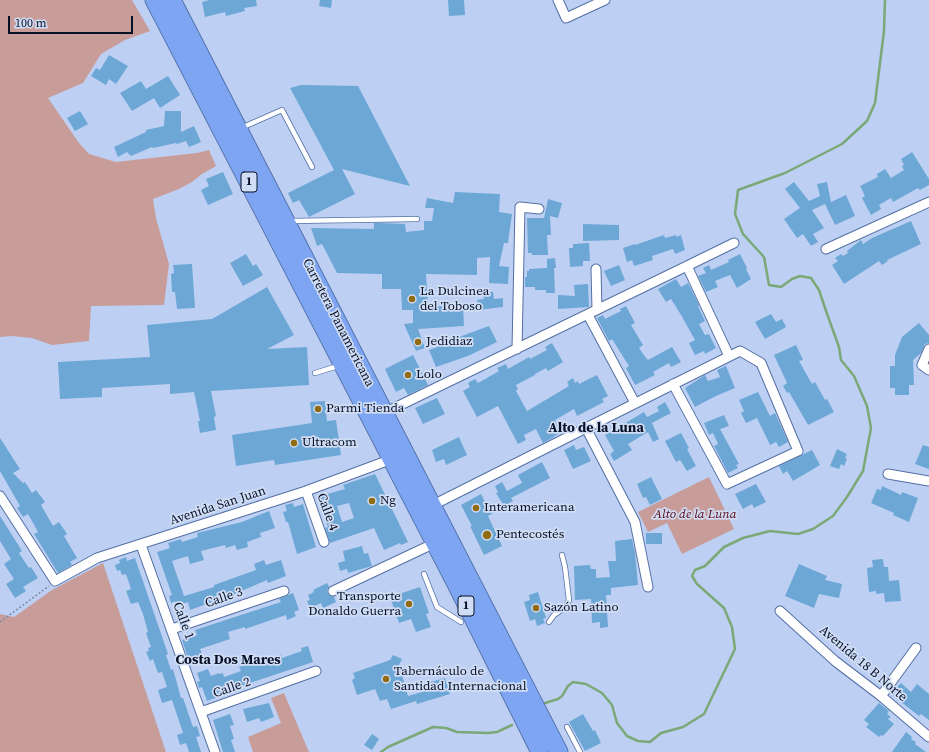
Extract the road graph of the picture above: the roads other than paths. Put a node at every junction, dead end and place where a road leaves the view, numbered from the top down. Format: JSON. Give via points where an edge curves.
{"nodes":[{"id":1,"x":154,"y":0,"type":"edge"},
{"id":2,"x":172,"y":0,"type":"edge"},
{"id":3,"x":558,"y":0,"type":"edge"},
{"id":4,"x":605,"y":0,"type":"edge"},
{"id":5,"x":239,"y":129,"type":"junction"},
{"id":6,"x":312,"y":167,"type":"dead end"},
{"id":7,"x":929,"y":202,"type":"edge"},
{"id":8,"x":539,"y":209,"type":"dead end"},
{"id":9,"x":416,"y":219,"type":"dead end"},
{"id":10,"x":280,"y":225,"type":"junction"},
{"id":11,"x":734,"y":243,"type":"dead end"},
{"id":12,"x":826,"y":249,"type":"dead end"},
{"id":13,"x":687,"y":266,"type":"junction"},
{"id":14,"x":596,"y":269,"type":"dead end"},
{"id":15,"x":597,"y":310,"type":"junction"},
{"id":16,"x":588,"y":315,"type":"junction"},
{"id":17,"x":517,"y":349,"type":"junction"},
{"id":18,"x":929,"y":350,"type":"edge"},
{"id":19,"x":729,"y":356,"type":"junction"},
{"id":20,"x":351,"y":364,"type":"junction"},
{"id":21,"x":929,"y":370,"type":"edge"},
{"id":22,"x":315,"y":373,"type":"dead end"},
{"id":23,"x":673,"y":384,"type":"junction"},
{"id":24,"x":635,"y":403,"type":"junction"},
{"id":25,"x":384,"y":413,"type":"junction"},
{"id":26,"x":586,"y":428,"type":"junction"},
{"id":27,"x":394,"y":465,"type":"junction"},
{"id":28,"x":888,"y":474,"type":"dead end"},
{"id":29,"x":929,"y":481,"type":"edge"},
{"id":30,"x":306,"y":491,"type":"junction"},
{"id":31,"x":0,"y":496,"type":"edge"},
{"id":32,"x":432,"y":506,"type":"junction"},
{"id":33,"x":324,"y":542,"type":"dead end"},
{"id":34,"x":435,"y":543,"type":"junction"},
{"id":35,"x":142,"y":545,"type":"junction"},
{"id":36,"x":562,"y":555,"type":"dead end"},
{"id":37,"x":424,"y":574,"type":"dead end"},
{"id":38,"x":456,"y":584,"type":"junction"},
{"id":39,"x":648,"y":587,"type":"dead end"},
{"id":40,"x":284,"y":591,"type":"dead end"},
{"id":41,"x":333,"y":591,"type":"dead end"},
{"id":42,"x":780,"y":611,"type":"dead end"},
{"id":43,"x":461,"y":622,"type":"dead end"},
{"id":44,"x":549,"y":622,"type":"dead end"},
{"id":45,"x":172,"y":629,"type":"junction"},
{"id":46,"x":916,"y":648,"type":"dead end"},
{"id":47,"x":316,"y":672,"type":"dead end"},
{"id":48,"x":881,"y":696,"type":"junction"},
{"id":49,"x":201,"y":712,"type":"junction"},
{"id":50,"x":567,"y":727,"type":"dead end"},
{"id":51,"x":929,"y":737,"type":"edge"},
{"id":52,"x":215,"y":752,"type":"edge"},
{"id":53,"x":540,"y":752,"type":"edge"},
{"id":54,"x":559,"y":752,"type":"edge"},
{"id":55,"x":580,"y":752,"type":"edge"}],
"edges":[{"from":1,"to":10,"type":"highway","name":"Carretera Panamericana","number":"1"},
{"from":2,"to":5,"type":"highway","name":"Carretera Panamericana","number":"1"},
{"from":3,"to":4,"type":"street","via":[[566,18]]},
{"from":5,"to":6,"type":"lane","via":[[282,110]]},
{"from":5,"to":10,"type":"highway","name":"Carretera Panamericana","number":"1"},
{"from":7,"to":12,"type":"street"},
{"from":8,"to":17,"type":"street","via":[[520,207]]},
{"from":9,"to":10,"type":"lane"},
{"from":10,"to":20,"type":"highway","name":"Carretera Panamericana","number":"1"},
{"from":11,"to":13,"type":"street"},
{"from":13,"to":15,"type":"street"},
{"from":13,"to":19,"type":"street"},
{"from":14,"to":15,"type":"street"},
{"from":15,"to":16,"type":"street"},
{"from":16,"to":17,"type":"street"},
{"from":16,"to":24,"type":"street"},
{"from":17,"to":25,"type":"street"},
{"from":18,"to":21,"type":"street","via":[[922,365]]},
{"from":19,"to":23,"type":"street"},
{"from":19,"to":23,"type":"street","via":[[740,351],[761,363],[798,452],[727,484]]},
{"from":20,"to":22,"type":"lane"},
{"from":20,"to":25,"type":"highway","name":"Carretera Panamericana","number":"1"},
{"from":20,"to":27,"type":"highway","name":"Carretera Panamericana","number":"1"},
{"from":23,"to":24,"type":"street"},
{"from":24,"to":26,"type":"street"},
{"from":25,"to":32,"type":"highway","name":"Carretera Panamericana","number":"1"},
{"from":26,"to":32,"type":"street"},
{"from":26,"to":39,"type":"street","via":[[635,522]]},
{"from":27,"to":30,"type":"street","name":"Avenida San Juan"},
{"from":27,"to":32,"type":"highway","via":[[419,499]]},
{"from":27,"to":34,"type":"highway","name":"Carretera Panamericana","number":"1"},
{"from":28,"to":29,"type":"street"},
{"from":30,"to":33,"type":"street","name":"Calle 4"},
{"from":30,"to":35,"type":"street","name":"Avenida San Juan"},
{"from":31,"to":35,"type":"street","name":"Avenida San Juan","via":[[55,581],[96,558]]},
{"from":32,"to":38,"type":"highway","via":[[431,520],[450,558]]},
{"from":32,"to":54,"type":"highway","name":"Carretera Panamericana","number":"1"},
{"from":34,"to":38,"type":"highway","name":"Carretera Panamericana","number":"1"},
{"from":34,"to":41,"type":"street"},
{"from":35,"to":45,"type":"street","name":"Calle 1"},
{"from":36,"to":44,"type":"lane","via":[[569,600],[566,607]]},
{"from":37,"to":43,"type":"lane","via":[[437,607]]},
{"from":38,"to":53,"type":"highway","name":"Carretera Panamericana","number":"1"},
{"from":40,"to":45,"type":"street","name":"Calle 3"},
{"from":42,"to":48,"type":"street","name":"Avenida 18 B Norte","via":[[835,660]]},
{"from":45,"to":49,"type":"street","name":"Calle 1"},
{"from":46,"to":48,"type":"street"},
{"from":47,"to":49,"type":"street","name":"Calle 2"},
{"from":48,"to":51,"type":"street","name":"Avenida 18 B Norte"},
{"from":49,"to":52,"type":"street","name":"Calle 1"},
{"from":50,"to":55,"type":"lane"}]}
